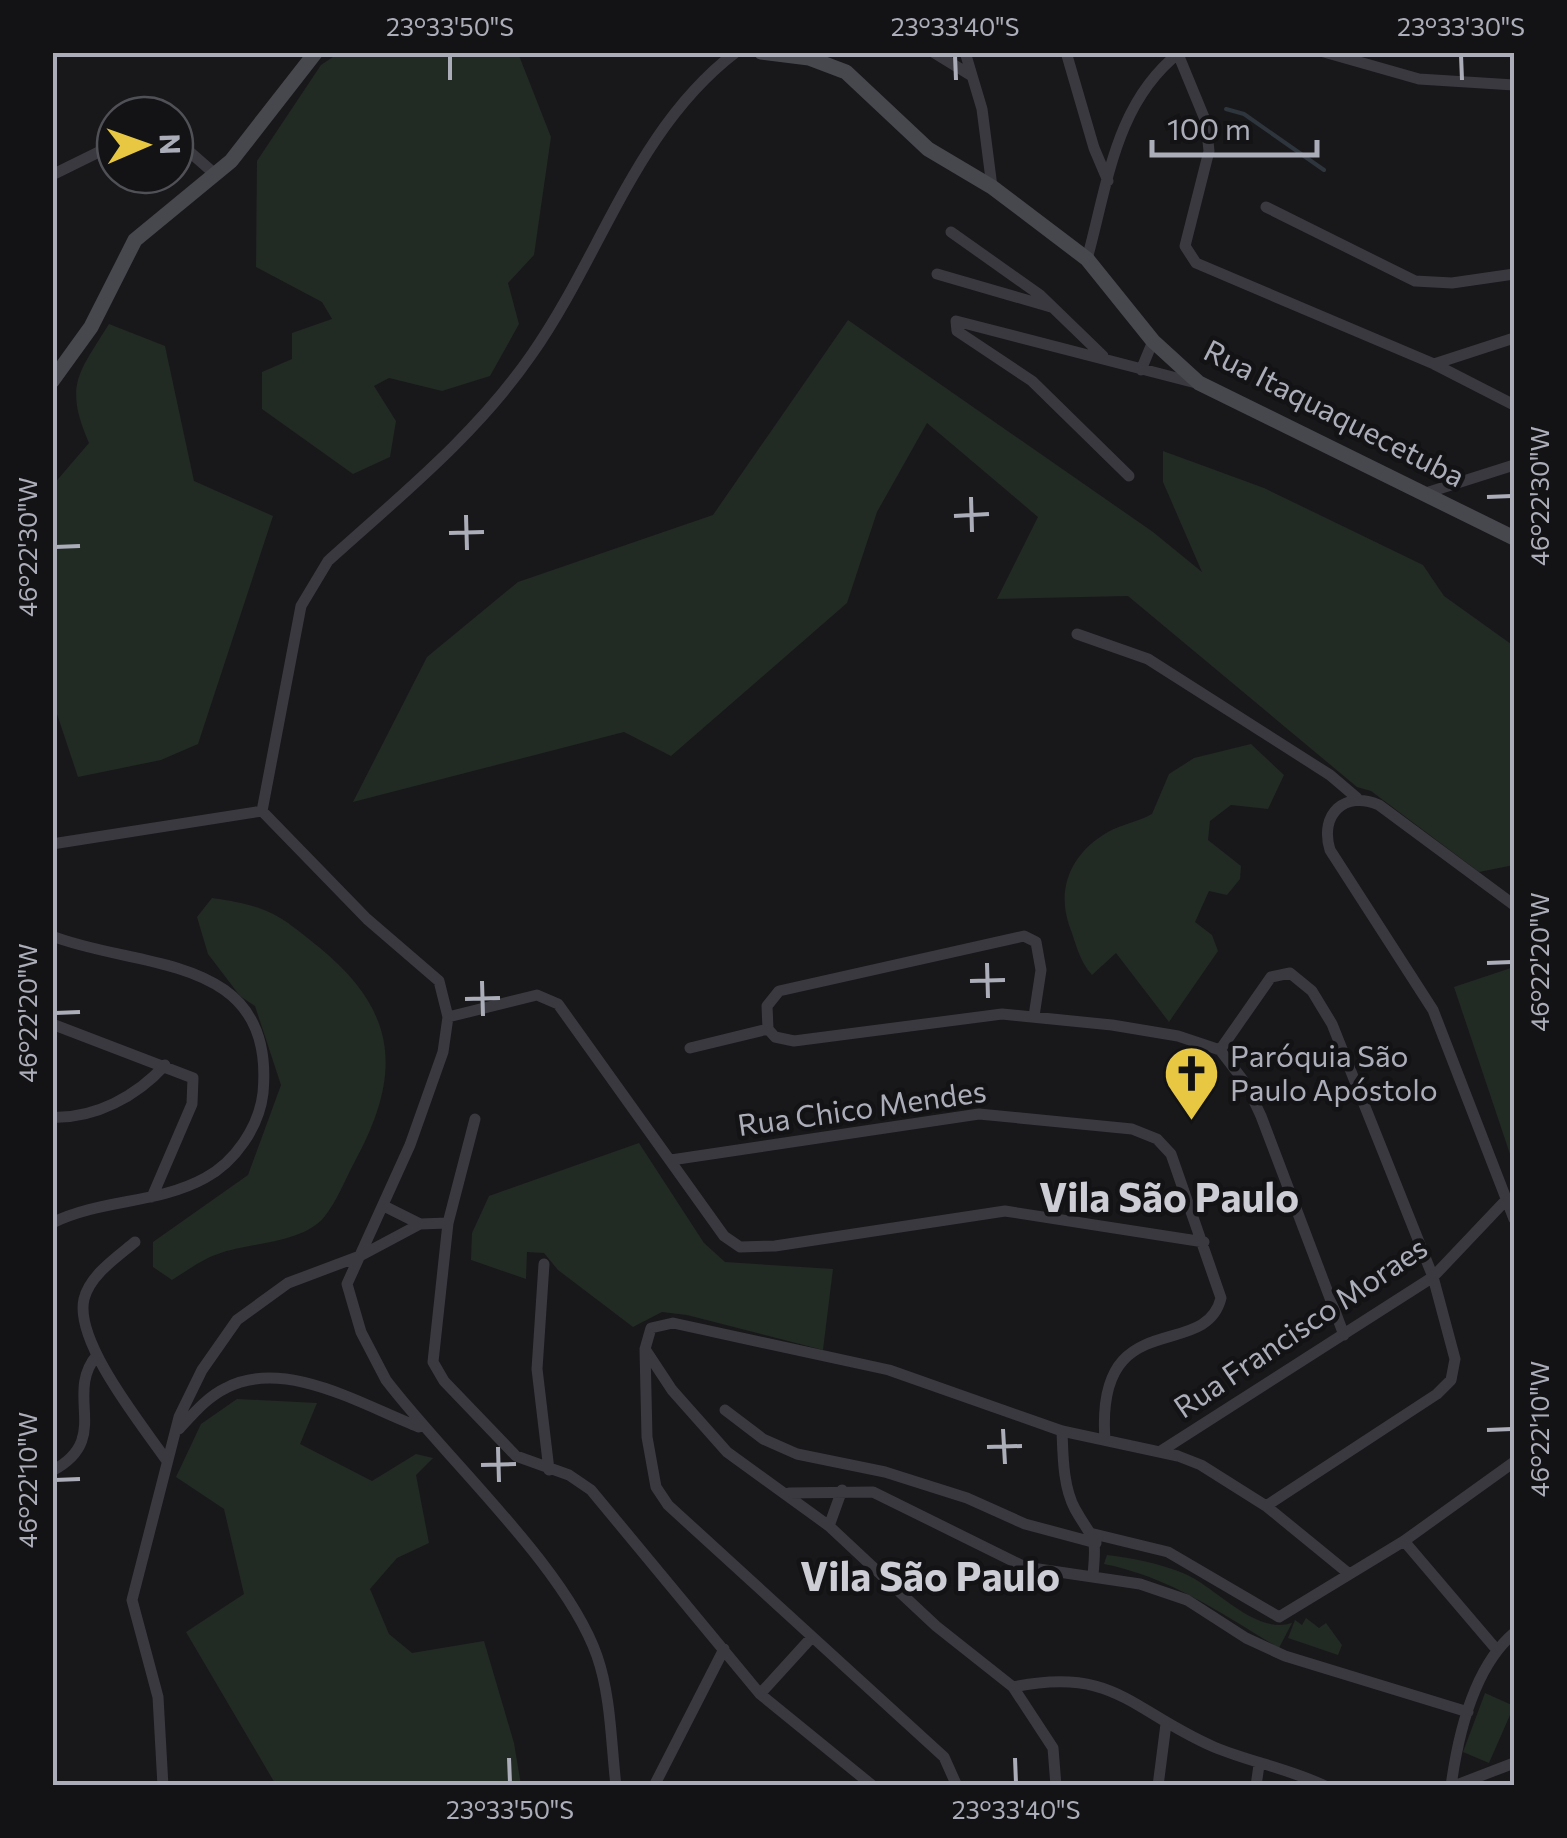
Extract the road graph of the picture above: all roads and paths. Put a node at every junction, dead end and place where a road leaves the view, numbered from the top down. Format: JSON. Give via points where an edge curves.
{"nodes":[{"id":1,"x":316,"y":52,"type":"edge"},
{"id":2,"x":736,"y":52,"type":"edge"},
{"id":3,"x":761,"y":52,"type":"edge"},
{"id":4,"x":933,"y":52,"type":"edge"},
{"id":5,"x":965,"y":52,"type":"edge"},
{"id":6,"x":1066,"y":52,"type":"edge"},
{"id":7,"x":1324,"y":52,"type":"edge"},
{"id":8,"x":1179,"y":53,"type":"edge"},
{"id":9,"x":972,"y":76,"type":"junction"},
{"id":10,"x":1514,"y":86,"type":"edge"},
{"id":11,"x":95,"y":154,"type":"edge"},
{"id":12,"x":195,"y":157,"type":"edge"},
{"id":13,"x":52,"y":175,"type":"edge"},
{"id":14,"x":216,"y":175,"type":"junction"},
{"id":15,"x":1108,"y":181,"type":"junction"},
{"id":16,"x":992,"y":187,"type":"junction"},
{"id":17,"x":1266,"y":206,"type":"dead end"},
{"id":18,"x":952,"y":232,"type":"dead end"},
{"id":19,"x":1087,"y":258,"type":"junction"},
{"id":20,"x":937,"y":274,"type":"dead end"},
{"id":21,"x":1514,"y":274,"type":"edge"},
{"id":22,"x":1055,"y":308,"type":"junction"},
{"id":23,"x":1514,"y":338,"type":"edge"},
{"id":24,"x":1152,"y":341,"type":"junction"},
{"id":25,"x":1106,"y":359,"type":"junction"},
{"id":26,"x":1434,"y":364,"type":"junction"},
{"id":27,"x":1141,"y":370,"type":"junction"},
{"id":28,"x":52,"y":382,"type":"edge"},
{"id":29,"x":1199,"y":383,"type":"junction"},
{"id":30,"x":1514,"y":405,"type":"edge"},
{"id":31,"x":1514,"y":465,"type":"edge"},
{"id":32,"x":1129,"y":476,"type":"dead end"},
{"id":33,"x":1429,"y":492,"type":"junction"},
{"id":34,"x":1514,"y":538,"type":"edge"},
{"id":35,"x":1077,"y":634,"type":"dead end"},
{"id":36,"x":1357,"y":798,"type":"junction"},
{"id":37,"x":262,"y":811,"type":"junction"},
{"id":38,"x":52,"y":844,"type":"edge"},
{"id":39,"x":1514,"y":905,"type":"edge"},
{"id":40,"x":52,"y":936,"type":"edge"},
{"id":41,"x":1034,"y":1016,"type":"junction"},
{"id":42,"x":448,"y":1017,"type":"junction"},
{"id":43,"x":52,"y":1024,"type":"edge"},
{"id":44,"x":768,"y":1028,"type":"junction"},
{"id":45,"x":690,"y":1048,"type":"dead end"},
{"id":46,"x":1220,"y":1050,"type":"junction"},
{"id":47,"x":164,"y":1065,"type":"junction"},
{"id":48,"x":52,"y":1117,"type":"edge"},
{"id":49,"x":68,"y":1118,"type":"junction"},
{"id":50,"x":475,"y":1119,"type":"dead end"},
{"id":51,"x":52,"y":1129,"type":"edge"},
{"id":52,"x":671,"y":1160,"type":"junction"},
{"id":53,"x":152,"y":1196,"type":"junction"},
{"id":54,"x":1507,"y":1199,"type":"junction"},
{"id":55,"x":384,"y":1206,"type":"junction"},
{"id":56,"x":1514,"y":1219,"type":"edge"},
{"id":57,"x":448,"y":1223,"type":"junction"},
{"id":58,"x":52,"y":1224,"type":"edge"},
{"id":59,"x":420,"y":1224,"type":"junction"},
{"id":60,"x":135,"y":1242,"type":"dead end"},
{"id":61,"x":1204,"y":1242,"type":"junction"},
{"id":62,"x":360,"y":1256,"type":"junction"},
{"id":63,"x":544,"y":1264,"type":"dead end"},
{"id":64,"x":1432,"y":1277,"type":"junction"},
{"id":65,"x":1344,"y":1336,"type":"junction"},
{"id":66,"x":645,"y":1349,"type":"junction"},
{"id":67,"x":97,"y":1355,"type":"junction"},
{"id":68,"x":724,"y":1410,"type":"dead end"},
{"id":69,"x":424,"y":1429,"type":"junction"},
{"id":70,"x":177,"y":1431,"type":"junction"},
{"id":71,"x":1062,"y":1431,"type":"junction"},
{"id":72,"x":1105,"y":1440,"type":"junction"},
{"id":73,"x":1161,"y":1451,"type":"junction"},
{"id":74,"x":167,"y":1461,"type":"junction"},
{"id":75,"x":1514,"y":1462,"type":"edge"},
{"id":76,"x":550,"y":1470,"type":"junction"},
{"id":77,"x":52,"y":1472,"type":"edge"},
{"id":78,"x":842,"y":1490,"type":"junction"},
{"id":79,"x":789,"y":1492,"type":"junction"},
{"id":80,"x":1266,"y":1506,"type":"junction"},
{"id":81,"x":829,"y":1526,"type":"junction"},
{"id":82,"x":1095,"y":1538,"type":"junction"},
{"id":83,"x":1404,"y":1541,"type":"junction"},
{"id":84,"x":1093,"y":1574,"type":"junction"},
{"id":85,"x":1348,"y":1574,"type":"junction"},
{"id":86,"x":1514,"y":1633,"type":"edge"},
{"id":87,"x":812,"y":1637,"type":"junction"},
{"id":88,"x":724,"y":1649,"type":"junction"},
{"id":89,"x":1496,"y":1650,"type":"junction"},
{"id":90,"x":1013,"y":1687,"type":"junction"},
{"id":91,"x":760,"y":1694,"type":"junction"},
{"id":92,"x":1468,"y":1712,"type":"junction"},
{"id":93,"x":1166,"y":1724,"type":"junction"},
{"id":94,"x":1514,"y":1763,"type":"edge"},
{"id":95,"x":1259,"y":1765,"type":"junction"},
{"id":96,"x":1481,"y":1781,"type":"edge"},
{"id":97,"x":163,"y":1786,"type":"edge"},
{"id":98,"x":616,"y":1786,"type":"edge"},
{"id":99,"x":654,"y":1786,"type":"edge"},
{"id":100,"x":873,"y":1786,"type":"edge"},
{"id":101,"x":957,"y":1786,"type":"edge"},
{"id":102,"x":1056,"y":1786,"type":"edge"},
{"id":103,"x":1158,"y":1786,"type":"edge"},
{"id":104,"x":1256,"y":1786,"type":"edge"},
{"id":105,"x":1325,"y":1786,"type":"edge"},
{"id":106,"x":1452,"y":1786,"type":"edge"}],
"edges":[{"from":1,"to":14,"type":"street"},
{"from":2,"to":37,"type":"street","via":[[664,122],[566,302],[509,385],[314,580],[301,606]]},
{"from":3,"to":16,"type":"street","name":"Rua Itaquaquecetuba","via":[[831,63],[928,149]]},
{"from":4,"to":9,"type":"street"},
{"from":5,"to":9,"type":"street"},
{"from":6,"to":15,"type":"street"},
{"from":7,"to":10,"type":"street","via":[[1419,79]]},
{"from":8,"to":15,"type":"street","via":[[1154,73],[1128,110]]},
{"from":8,"to":26,"type":"street","via":[[1206,122],[1206,172],[1185,246],[1196,263]]},
{"from":9,"to":16,"type":"street"},
{"from":11,"to":13,"type":"street"},
{"from":12,"to":14,"type":"street"},
{"from":14,"to":28,"type":"street","via":[[135,240],[92,327]]},
{"from":15,"to":19,"type":"street"},
{"from":16,"to":19,"type":"street","name":"Rua Itaquaquecetuba"},
{"from":17,"to":21,"type":"street","via":[[1415,281]]},
{"from":18,"to":22,"type":"street"},
{"from":19,"to":24,"type":"street","name":"Rua Itaquaquecetuba"},
{"from":20,"to":22,"type":"street"},
{"from":22,"to":25,"type":"street"},
{"from":23,"to":26,"type":"street"},
{"from":24,"to":27,"type":"street"},
{"from":24,"to":29,"type":"street","name":"Rua Itaquaquecetuba"},
{"from":25,"to":27,"type":"street"},
{"from":25,"to":32,"type":"street","via":[[961,318],[955,324],[1032,381]]},
{"from":26,"to":30,"type":"street"},
{"from":27,"to":29,"type":"street"},
{"from":29,"to":33,"type":"street","name":"Rua Itaquaquecetuba"},
{"from":31,"to":33,"type":"street"},
{"from":33,"to":34,"type":"street","name":"Rua Itaquaquecetuba"},
{"from":35,"to":36,"type":"street","via":[[1148,659]]},
{"from":36,"to":39,"type":"street","via":[[1378,805]]},
{"from":36,"to":54,"type":"street","via":[[1330,815],[1330,850],[1433,1010]]},
{"from":37,"to":38,"type":"street"},
{"from":37,"to":42,"type":"street","via":[[438,981]]},
{"from":40,"to":53,"type":"street","via":[[164,961],[215,984],[248,1016],[264,1065],[256,1123],[210,1176]]},
{"from":41,"to":44,"type":"street","via":[[1002,1014],[794,1041]]},
{"from":41,"to":44,"type":"street","via":[[1041,970],[1031,937],[779,991],[767,1006]]},
{"from":41,"to":46,"type":"street","via":[[1178,1036]]},
{"from":42,"to":52,"type":"street","via":[[521,998],[558,1004]]},
{"from":42,"to":55,"type":"street","via":[[444,1052]]},
{"from":43,"to":47,"type":"street"},
{"from":44,"to":45,"type":"street"},
{"from":46,"to":64,"type":"street","via":[[1271,977],[1290,973],[1302,980],[1332,1024]]},
{"from":46,"to":65,"type":"street","via":[[1261,1116]]},
{"from":47,"to":49,"type":"street","via":[[137,1093]]},
{"from":47,"to":53,"type":"street","via":[[195,1085]]},
{"from":48,"to":49,"type":"street"},
{"from":49,"to":51,"type":"street"},
{"from":50,"to":57,"type":"street"},
{"from":52,"to":61,"type":"street","via":[[724,1236],[740,1246],[1004,1211]]},
{"from":52,"to":61,"type":"street","name":"Rua Chico Mendes","via":[[979,1114],[1132,1128],[1171,1154]]},
{"from":53,"to":58,"type":"street"},
{"from":54,"to":56,"type":"street"},
{"from":54,"to":64,"type":"street","name":"Rua Francisco Moraes"},
{"from":55,"to":59,"type":"street"},
{"from":55,"to":62,"type":"street"},
{"from":57,"to":59,"type":"street"},
{"from":57,"to":76,"type":"street","via":[[434,1362],[500,1442]]},
{"from":59,"to":62,"type":"street"},
{"from":60,"to":67,"type":"street","via":[[98,1276],[84,1300]]},
{"from":61,"to":72,"type":"street","name":"Rua Chico Mendes","via":[[1222,1292],[1220,1306],[1194,1328],[1144,1343],[1116,1368],[1105,1398]]},
{"from":62,"to":69,"type":"street","via":[[347,1284],[354,1316],[370,1354]]},
{"from":62,"to":70,"type":"street","via":[[288,1283],[237,1320],[202,1370]]},
{"from":63,"to":76,"type":"street","via":[[537,1369]]},
{"from":64,"to":65,"type":"street","name":"Rua Francisco Moraes"},
{"from":64,"to":80,"type":"street","via":[[1455,1359],[1445,1388]]},
{"from":65,"to":73,"type":"street","name":"Rua Francisco Moraes"},
{"from":66,"to":71,"type":"street","via":[[651,1328],[673,1323],[889,1370]]},
{"from":66,"to":79,"type":"street","via":[[710,1436]]},
{"from":66,"to":87,"type":"street","via":[[656,1487],[698,1535]]},
{"from":67,"to":74,"type":"street"},
{"from":67,"to":77,"type":"street","via":[[82,1382],[82,1445]]},
{"from":68,"to":82,"type":"street","via":[[797,1454],[885,1472],[1025,1524]]},
{"from":69,"to":70,"type":"street","via":[[307,1384],[261,1378],[227,1387]]},
{"from":69,"to":98,"type":"street","via":[[540,1561],[587,1632],[603,1675]]},
{"from":70,"to":74,"type":"street"},
{"from":71,"to":72,"type":"street"},
{"from":71,"to":82,"type":"street","via":[[1074,1508]]},
{"from":72,"to":73,"type":"street"},
{"from":73,"to":80,"type":"street","via":[[1201,1464]]},
{"from":74,"to":97,"type":"street","via":[[132,1600],[158,1697]]},
{"from":75,"to":83,"type":"street"},
{"from":76,"to":88,"type":"street","via":[[591,1490]]},
{"from":78,"to":79,"type":"street"},
{"from":78,"to":81,"type":"street"},
{"from":78,"to":84,"type":"street","via":[[888,1498],[1025,1566]]},
{"from":79,"to":81,"type":"street"},
{"from":80,"to":85,"type":"street"},
{"from":81,"to":90,"type":"street"},
{"from":82,"to":84,"type":"street"},
{"from":82,"to":85,"type":"street","via":[[1168,1552],[1273,1616]]},
{"from":83,"to":85,"type":"street"},
{"from":83,"to":89,"type":"street"},
{"from":84,"to":92,"type":"street","via":[[1187,1600],[1286,1656]]},
{"from":86,"to":89,"type":"street"},
{"from":87,"to":91,"type":"street"},
{"from":87,"to":101,"type":"street","via":[[944,1757]]},
{"from":88,"to":91,"type":"street"},
{"from":88,"to":99,"type":"street"},
{"from":89,"to":92,"type":"street"},
{"from":90,"to":93,"type":"street","via":[[1088,1682],[1134,1700]]},
{"from":90,"to":102,"type":"street","via":[[1053,1748]]},
{"from":91,"to":100,"type":"street"},
{"from":92,"to":106,"type":"street"},
{"from":93,"to":95,"type":"street"},
{"from":93,"to":103,"type":"street"},
{"from":94,"to":96,"type":"street"},
{"from":95,"to":104,"type":"street"},
{"from":95,"to":105,"type":"street"},
{"from":96,"to":106,"type":"street"}]}
